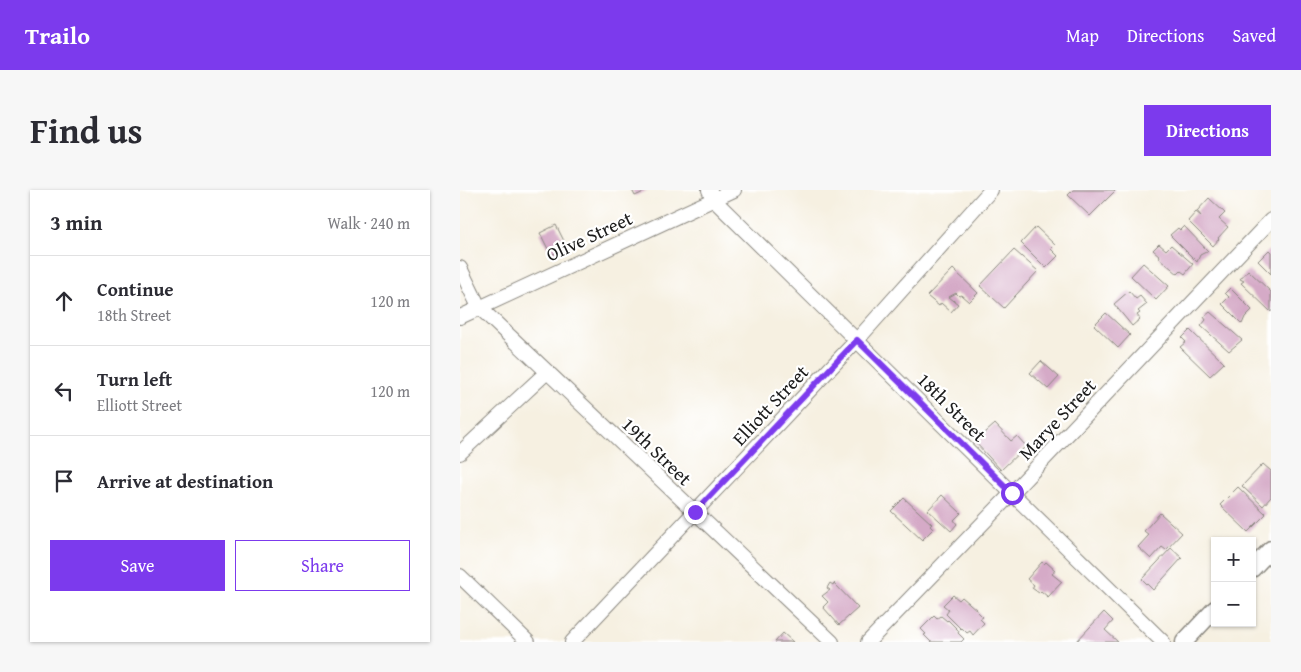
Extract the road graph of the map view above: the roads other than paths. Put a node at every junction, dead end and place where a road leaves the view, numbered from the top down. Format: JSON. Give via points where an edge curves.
{"nodes":[{"id":1,"x":734,"y":190,"type":"edge"},
{"id":2,"x":991,"y":190,"type":"edge"},
{"id":3,"x":712,"y":195,"type":"edge"},
{"id":4,"x":1271,"y":220,"type":"edge"},
{"id":5,"x":460,"y":268,"type":"edge"},
{"id":6,"x":479,"y":307,"type":"junction"},
{"id":7,"x":460,"y":317,"type":"edge"},
{"id":8,"x":857,"y":340,"type":"junction"},
{"id":9,"x":546,"y":372,"type":"junction"},
{"id":10,"x":460,"y":454,"type":"edge"},
{"id":11,"x":1012,"y":493,"type":"junction"},
{"id":12,"x":695,"y":512,"type":"junction"},
{"id":13,"x":1271,"y":550,"type":"edge"},
{"id":14,"x":1256,"y":565,"type":"edge"},
{"id":15,"x":460,"y":576,"type":"edge"},
{"id":16,"x":1211,"y":613,"type":"edge"},
{"id":17,"x":528,"y":642,"type":"edge"},
{"id":18,"x":572,"y":642,"type":"edge"},
{"id":19,"x":832,"y":642,"type":"edge"},
{"id":20,"x":868,"y":642,"type":"edge"},
{"id":21,"x":1163,"y":642,"type":"edge"},
{"id":22,"x":1184,"y":642,"type":"edge"}],
"edges":[{"from":1,"to":3,"type":"street","name":"Olive Street"},
{"from":2,"to":8,"type":"street","name":"Elliott Street"},
{"from":3,"to":6,"type":"street","name":"Olive Street"},
{"from":3,"to":8,"type":"street","name":"18th Street"},
{"from":4,"to":11,"type":"street","name":"Marye Street"},
{"from":5,"to":6,"type":"street","name":"19th Street"},
{"from":6,"to":7,"type":"street","name":"Olive Street"},
{"from":6,"to":9,"type":"street","name":"19th Street"},
{"from":8,"to":11,"type":"street","name":"18th Street"},
{"from":8,"to":12,"type":"street","name":"Elliott Street"},
{"from":9,"to":10,"type":"street"},
{"from":9,"to":12,"type":"street","name":"19th Street"},
{"from":11,"to":20,"type":"street","name":"Marye Street"},
{"from":11,"to":21,"type":"street","name":"18th Street"},
{"from":12,"to":18,"type":"street","name":"Elliott Street"},
{"from":12,"to":19,"type":"street","name":"19th Street"},
{"from":13,"to":14,"type":"main road"},
{"from":15,"to":17,"type":"street"},
{"from":16,"to":22,"type":"main road"}]}
